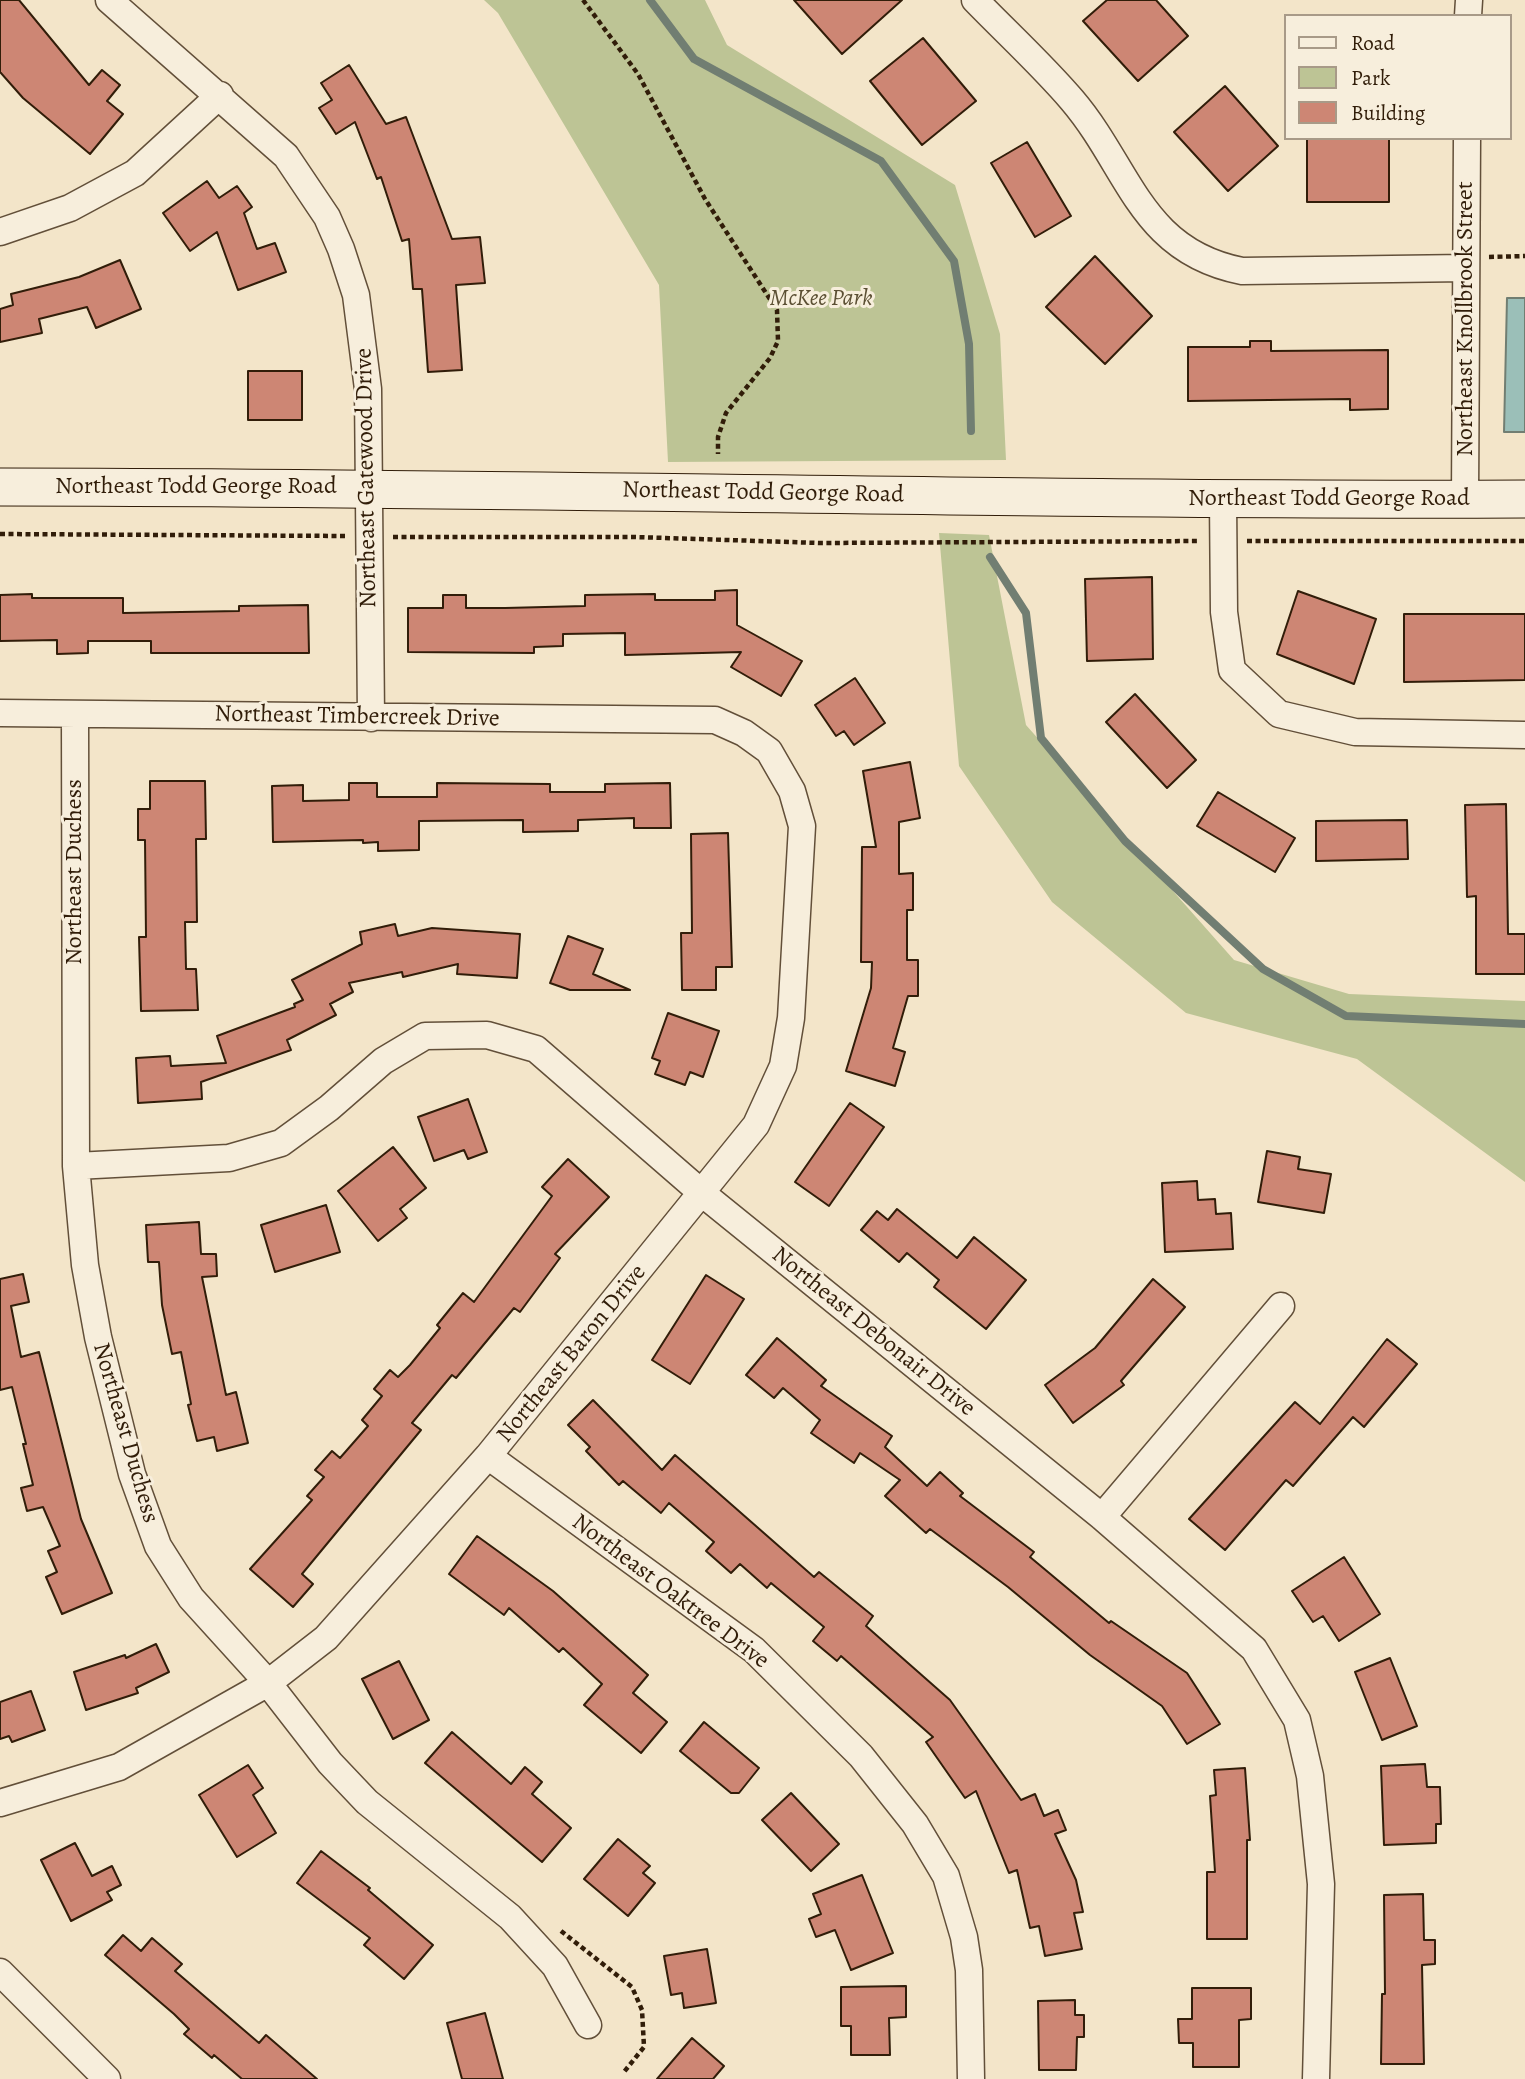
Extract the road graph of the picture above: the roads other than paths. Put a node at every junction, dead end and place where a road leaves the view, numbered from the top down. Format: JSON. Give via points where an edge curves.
{"nodes":[{"id":1,"x":109,"y":0,"type":"edge"},
{"id":2,"x":975,"y":0,"type":"edge"},
{"id":3,"x":220,"y":95,"type":"junction"},
{"id":4,"x":1467,"y":140,"type":"edge"},
{"id":5,"x":0,"y":232,"type":"edge"},
{"id":6,"x":1475,"y":262,"type":"junction"},
{"id":7,"x":0,"y":487,"type":"edge"},
{"id":8,"x":370,"y":487,"type":"junction"},
{"id":9,"x":1465,"y":499,"type":"junction"},
{"id":10,"x":1525,"y":499,"type":"edge"},
{"id":11,"x":1223,"y":500,"type":"junction"},
{"id":12,"x":0,"y":713,"type":"edge"},
{"id":13,"x":75,"y":714,"type":"junction"},
{"id":14,"x":371,"y":718,"type":"junction"},
{"id":15,"x":715,"y":720,"type":"joint"},
{"id":16,"x":1525,"y":735,"type":"edge"},
{"id":17,"x":76,"y":1166,"type":"junction"},
{"id":18,"x":704,"y":1194,"type":"junction"},
{"id":19,"x":1281,"y":1306,"type":"dead end"},
{"id":20,"x":488,"y":1456,"type":"junction"},
{"id":21,"x":1102,"y":1517,"type":"junction"},
{"id":22,"x":268,"y":1683,"type":"junction"},
{"id":23,"x":0,"y":1803,"type":"edge"},
{"id":24,"x":0,"y":1972,"type":"edge"},
{"id":25,"x":588,"y":2025,"type":"dead end"},
{"id":26,"x":107,"y":2079,"type":"edge"},
{"id":27,"x":971,"y":2079,"type":"edge"},
{"id":28,"x":1316,"y":2079,"type":"edge"}],
"edges":[{"from":1,"to":3,"type":"street","name":"Northeast Gatewood Drive"},
{"from":2,"to":6,"type":"street","via":[[1073,101],[1147,214],[1189,253],[1242,271]]},
{"from":3,"to":5,"type":"street","via":[[135,173],[70,208]]},
{"from":3,"to":8,"type":"street","name":"Northeast Gatewood Drive","via":[[286,156],[327,217],[341,249],[363,336]]},
{"from":4,"to":6,"type":"street","name":"Northeast Knollbrook Street"},
{"from":6,"to":9,"type":"street","name":"Northeast Knollbrook Street"},
{"from":7,"to":8,"type":"main road","name":"Northeast Todd George Road"},
{"from":8,"to":11,"type":"main road","name":"Northeast Todd George Road"},
{"from":8,"to":14,"type":"street","name":"Northeast Gatewood Drive","via":[[385,541]]},
{"from":9,"to":10,"type":"main road","name":"Northeast Todd George Road"},
{"from":9,"to":11,"type":"main road","name":"Northeast Todd George Road"},
{"from":11,"to":16,"type":"street","via":[[1224,612],[1232,670],[1279,714],[1355,733]]},
{"from":12,"to":13,"type":"street","name":"Northeast Timbercreek Drive"},
{"from":13,"to":14,"type":"street","name":"Northeast Timbercreek Drive"},
{"from":13,"to":17,"type":"street","name":"Northeast Duchess"},
{"from":14,"to":15,"type":"street","name":"Northeast Timbercreek Drive"},
{"from":15,"to":18,"type":"street","name":"Northeast Baron Drive","via":[[769,751],[802,826],[802,865],[783,1066],[756,1125]]},
{"from":17,"to":18,"type":"street","name":"Northeast Debonair Drive","via":[[229,1158],[281,1143],[383,1061],[425,1037],[487,1035],[536,1049]]},
{"from":17,"to":22,"type":"street","name":"Northeast Duchess","via":[[97,1337],[132,1474],[158,1546],[191,1598]]},
{"from":18,"to":20,"type":"street","name":"Northeast Baron Drive"},
{"from":18,"to":21,"type":"street","name":"Northeast Debonair Drive"},
{"from":19,"to":21,"type":"street"},
{"from":20,"to":22,"type":"street","name":"Northeast Baron Drive","via":[[326,1638]]},
{"from":20,"to":27,"type":"street","name":"Northeast Oaktree Drive","via":[[754,1650],[861,1756],[915,1824],[946,1876],[964,1937]]},
{"from":21,"to":28,"type":"street","name":"Northeast Debonair Drive","via":[[1254,1649],[1297,1720],[1310,1776],[1321,1884]]},
{"from":22,"to":23,"type":"street","name":"Northeast Baron Drive","via":[[119,1767]]},
{"from":22,"to":25,"type":"street","name":"Northeast Duchess","via":[[330,1763],[367,1802],[510,1917],[555,1966]]},
{"from":24,"to":26,"type":"street"}]}
